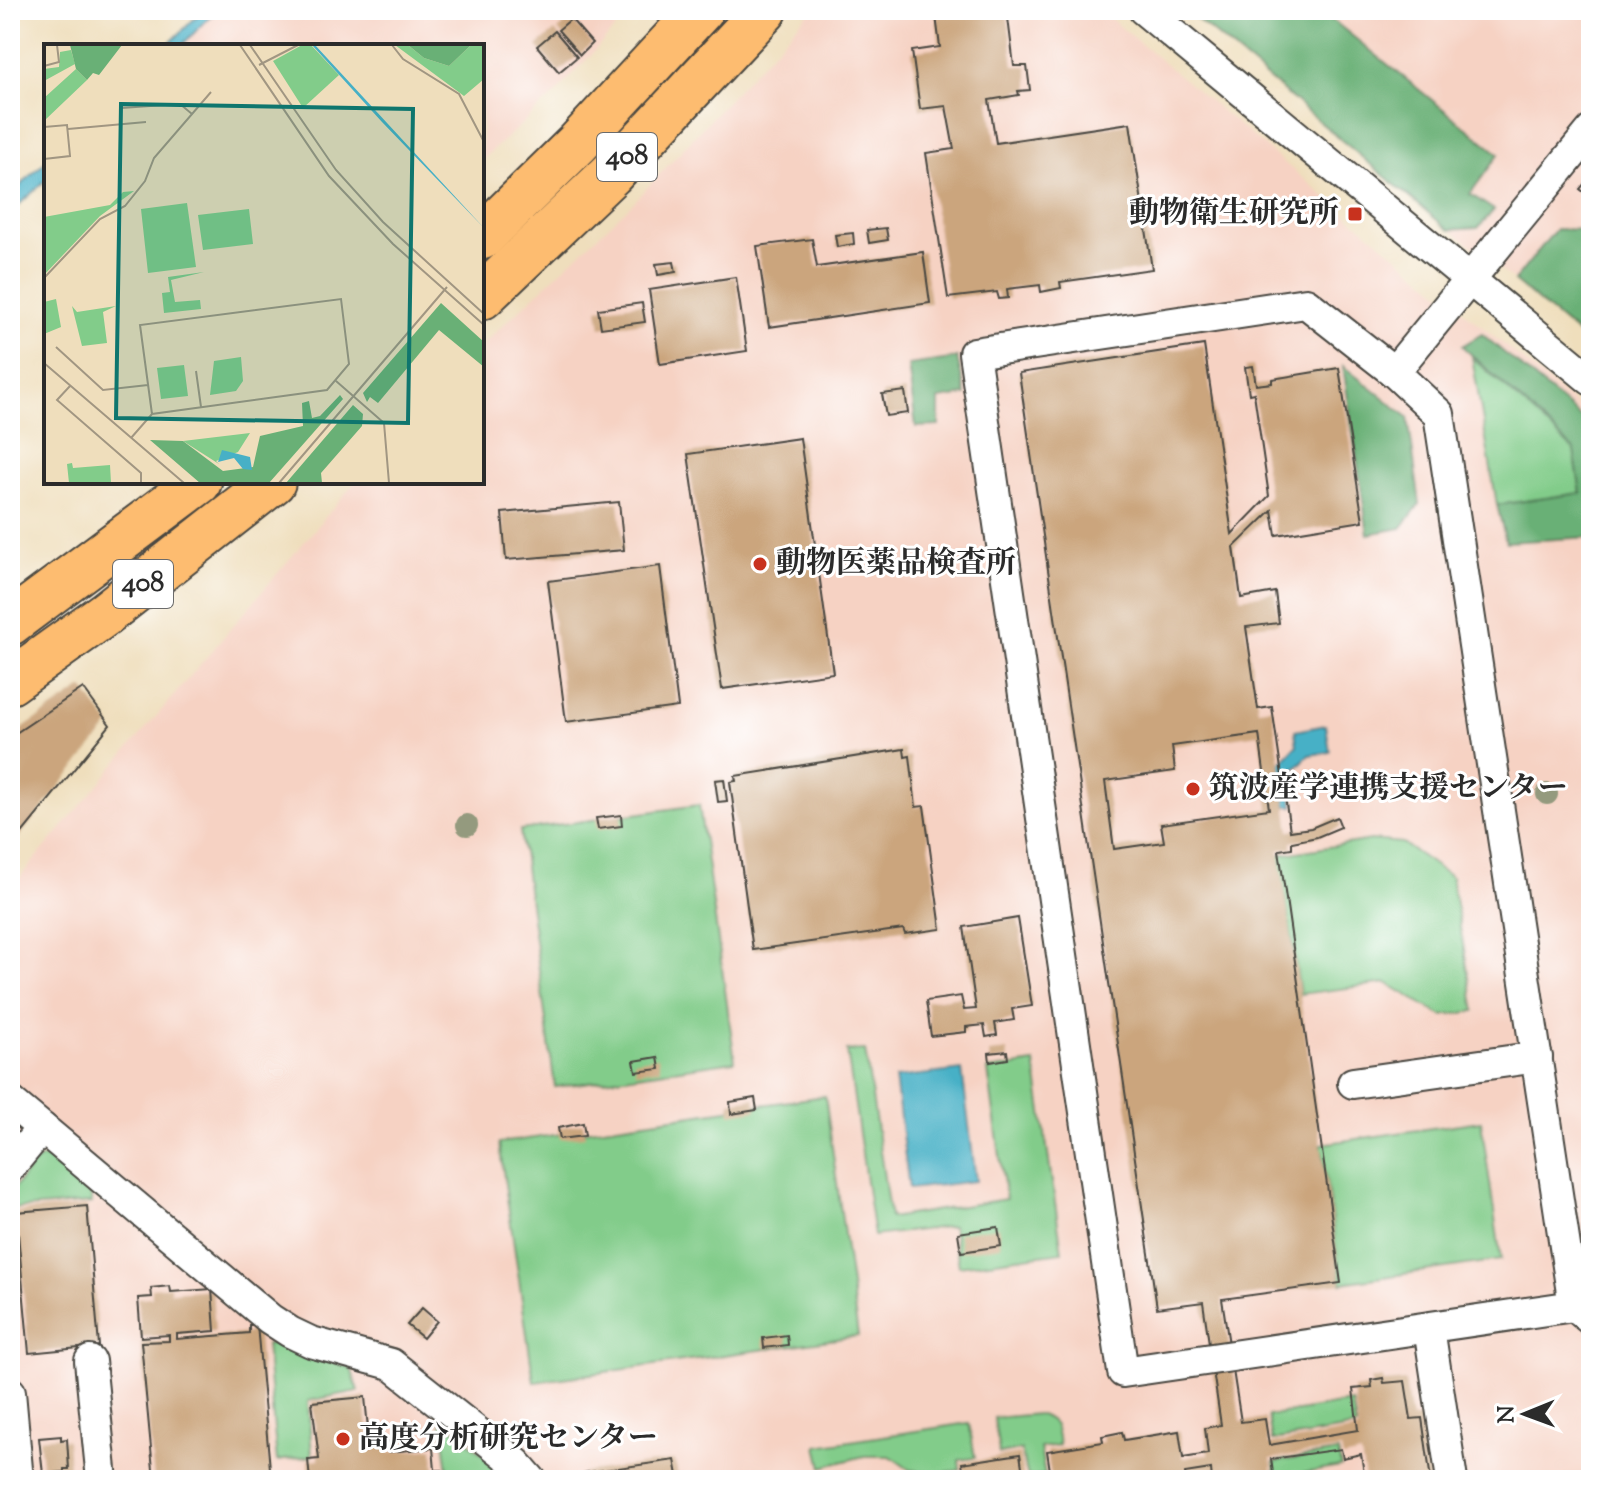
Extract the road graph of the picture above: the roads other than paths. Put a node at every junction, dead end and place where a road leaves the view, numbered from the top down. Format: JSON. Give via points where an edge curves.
{"nodes":[{"id":1,"x":701,"y":10,"type":"edge"},
{"id":2,"x":765,"y":10,"type":"edge"},
{"id":3,"x":1144,"y":10,"type":"edge"},
{"id":4,"x":1591,"y":131,"type":"edge"},
{"id":5,"x":484,"y":235,"type":"edge"},
{"id":6,"x":1471,"y":280,"type":"junction"},
{"id":7,"x":484,"y":295,"type":"edge"},
{"id":8,"x":1394,"y":372,"type":"junction"},
{"id":9,"x":1591,"y":380,"type":"edge"},
{"id":10,"x":196,"y":484,"type":"edge"},
{"id":11,"x":270,"y":484,"type":"edge"},
{"id":12,"x":10,"y":623,"type":"edge"},
{"id":13,"x":10,"y":682,"type":"edge"},
{"id":14,"x":1537,"y":1057,"type":"junction"},
{"id":15,"x":1353,"y":1083,"type":"dead end"},
{"id":16,"x":10,"y":1101,"type":"edge"},
{"id":17,"x":42,"y":1128,"type":"junction"},
{"id":18,"x":10,"y":1167,"type":"edge"},
{"id":19,"x":1583,"y":1313,"type":"edge"},
{"id":20,"x":1429,"y":1328,"type":"junction"},
{"id":21,"x":90,"y":1361,"type":"dead end"},
{"id":22,"x":10,"y":1392,"type":"edge"},
{"id":23,"x":18,"y":1480,"type":"edge"},
{"id":24,"x":102,"y":1480,"type":"edge"},
{"id":25,"x":531,"y":1480,"type":"edge"},
{"id":26,"x":1452,"y":1480,"type":"edge"}],
"edges":[{"from":1,"to":5,"type":"highway","number":"408"},
{"from":2,"to":7,"type":"highway","number":"408","via":[[611,174]]},
{"from":3,"to":6,"type":"street"},
{"from":4,"to":6,"type":"street"},
{"from":6,"to":8,"type":"street"},
{"from":6,"to":9,"type":"street"},
{"from":8,"to":14,"type":"street","via":[[1439,414]]},
{"from":8,"to":20,"type":"street","via":[[1306,303],[974,353],[1123,1372]]},
{"from":10,"to":12,"type":"highway","number":"408"},
{"from":11,"to":13,"type":"highway","number":"408"},
{"from":14,"to":15,"type":"street"},
{"from":14,"to":19,"type":"street"},
{"from":16,"to":17,"type":"street"},
{"from":17,"to":18,"type":"street"},
{"from":17,"to":25,"type":"street","via":[[270,1319],[311,1342],[391,1364]]},
{"from":19,"to":20,"type":"street"},
{"from":20,"to":26,"type":"street"},
{"from":21,"to":24,"type":"street"},
{"from":22,"to":23,"type":"street"}]}
